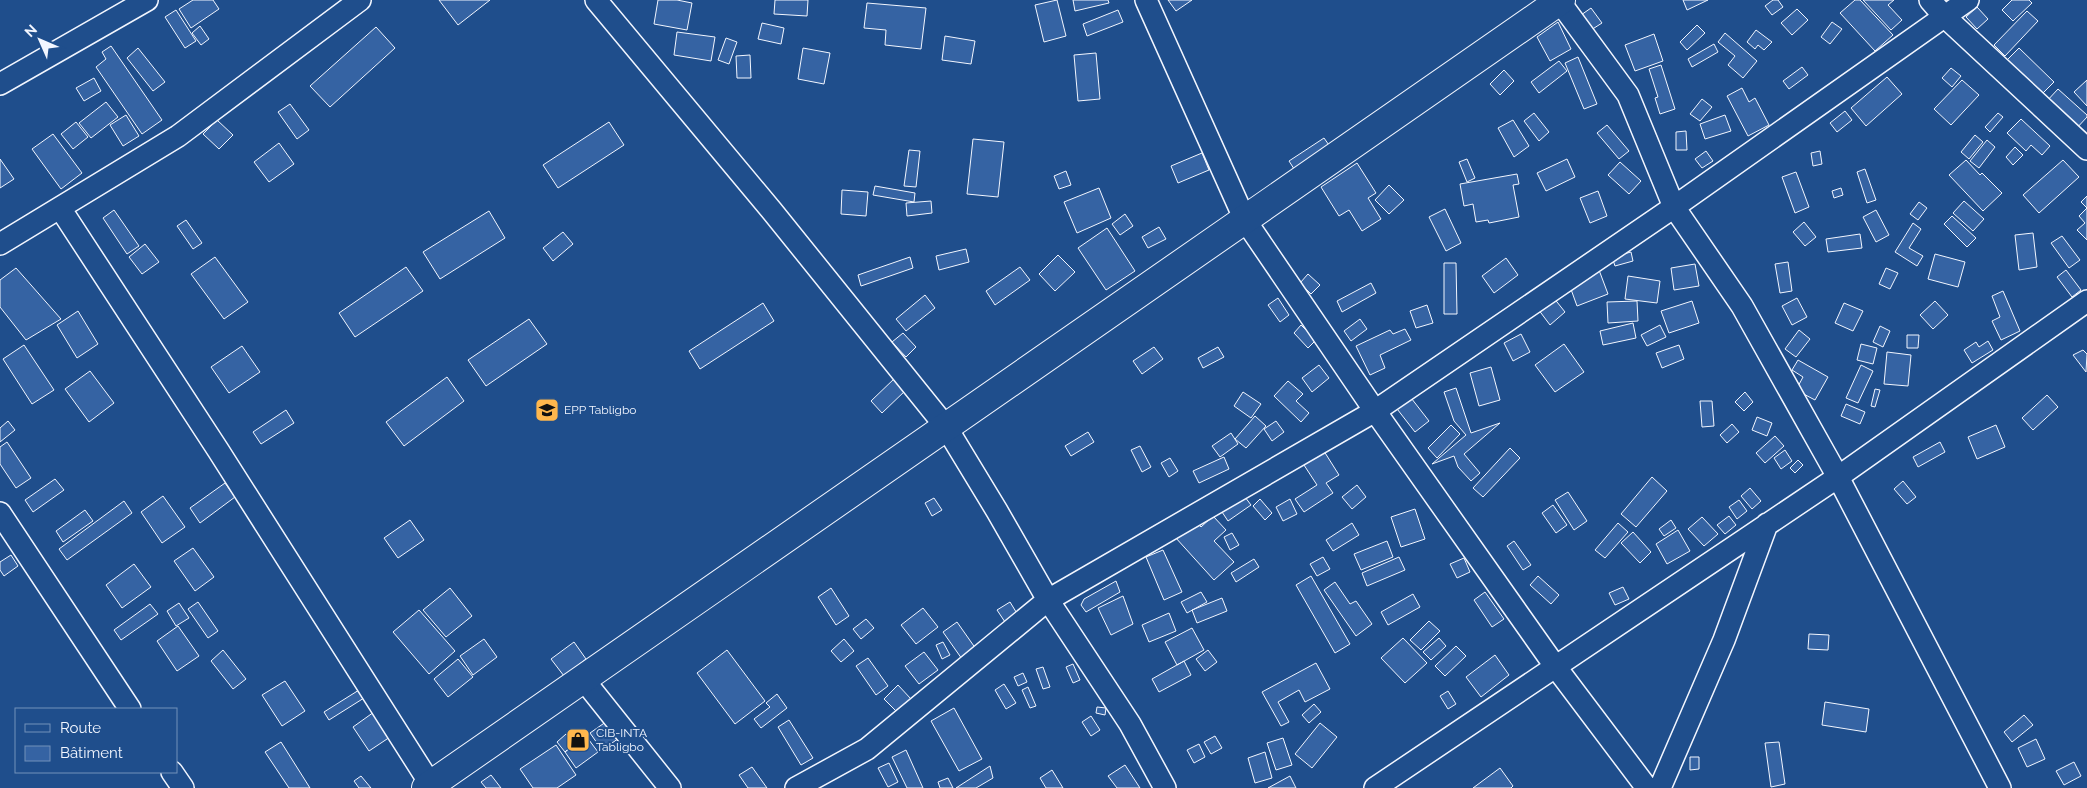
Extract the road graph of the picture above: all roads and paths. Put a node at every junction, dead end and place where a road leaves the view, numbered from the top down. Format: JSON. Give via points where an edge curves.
{"nodes":[{"id":1,"x":148,"y":0,"type":"edge"},
{"id":2,"x":360,"y":0,"type":"edge"},
{"id":3,"x":596,"y":0,"type":"edge"},
{"id":4,"x":1146,"y":0,"type":"edge"},
{"id":5,"x":1930,"y":0,"type":"edge"},
{"id":6,"x":1968,"y":0,"type":"edge"},
{"id":7,"x":1560,"y":1,"type":"edge"},
{"id":8,"x":1944,"y":16,"type":"junction"},
{"id":9,"x":0,"y":84,"type":"edge"},
{"id":10,"x":2087,"y":149,"type":"edge"},
{"id":11,"x":1674,"y":207,"type":"junction"},
{"id":12,"x":60,"y":208,"type":"junction"},
{"id":13,"x":1245,"y":220,"type":"junction"},
{"id":14,"x":0,"y":244,"type":"edge"},
{"id":15,"x":2087,"y":301,"type":"edge"},
{"id":16,"x":1374,"y":411,"type":"junction"},
{"id":17,"x":946,"y":427,"type":"junction"},
{"id":18,"x":1838,"y":476,"type":"junction"},
{"id":19,"x":3,"y":524,"type":"edge"},
{"id":20,"x":1767,"y":524,"type":"junction"},
{"id":21,"x":1048,"y":600,"type":"junction"},
{"id":22,"x":1555,"y":666,"type":"junction"},
{"id":23,"x":583,"y":679,"type":"junction"},
{"id":24,"x":129,"y":708,"type":"edge"},
{"id":25,"x":173,"y":773,"type":"edge"},
{"id":26,"x":429,"y":786,"type":"edge"},
{"id":27,"x":183,"y":788,"type":"edge"},
{"id":28,"x":670,"y":788,"type":"edge"},
{"id":29,"x":796,"y":788,"type":"edge"},
{"id":30,"x":1165,"y":788,"type":"edge"},
{"id":31,"x":1375,"y":788,"type":"edge"},
{"id":32,"x":1647,"y":788,"type":"edge"},
{"id":33,"x":1660,"y":788,"type":"edge"},
{"id":34,"x":2000,"y":788,"type":"edge"}],
"edges":[{"from":1,"to":9,"type":"street"},
{"from":2,"to":12,"type":"street","via":[[178,136]]},
{"from":3,"to":17,"type":"street"},
{"from":4,"to":13,"type":"street"},
{"from":5,"to":8,"type":"street"},
{"from":6,"to":8,"type":"street"},
{"from":7,"to":11,"type":"street","via":[[1628,95]]},
{"from":7,"to":13,"type":"main road"},
{"from":8,"to":10,"type":"street"},
{"from":8,"to":11,"type":"street"},
{"from":11,"to":16,"type":"street"},
{"from":11,"to":18,"type":"street","via":[[1742,306]]},
{"from":12,"to":14,"type":"street"},
{"from":12,"to":26,"type":"street","via":[[218,450]]},
{"from":13,"to":16,"type":"street"},
{"from":13,"to":17,"type":"main road"},
{"from":15,"to":18,"type":"street"},
{"from":16,"to":21,"type":"street"},
{"from":16,"to":22,"type":"street"},
{"from":17,"to":21,"type":"street"},
{"from":17,"to":23,"type":"main road"},
{"from":18,"to":20,"type":"street"},
{"from":18,"to":34,"type":"street"},
{"from":19,"to":24,"type":"street"},
{"from":20,"to":22,"type":"street"},
{"from":20,"to":33,"type":"street","via":[[1724,640]]},
{"from":21,"to":29,"type":"street","via":[[867,749]]},
{"from":21,"to":30,"type":"street","via":[[1130,724]]},
{"from":22,"to":31,"type":"street"},
{"from":22,"to":32,"type":"street"},
{"from":23,"to":26,"type":"main road"},
{"from":23,"to":28,"type":"street"},
{"from":25,"to":27,"type":"street"}]}
